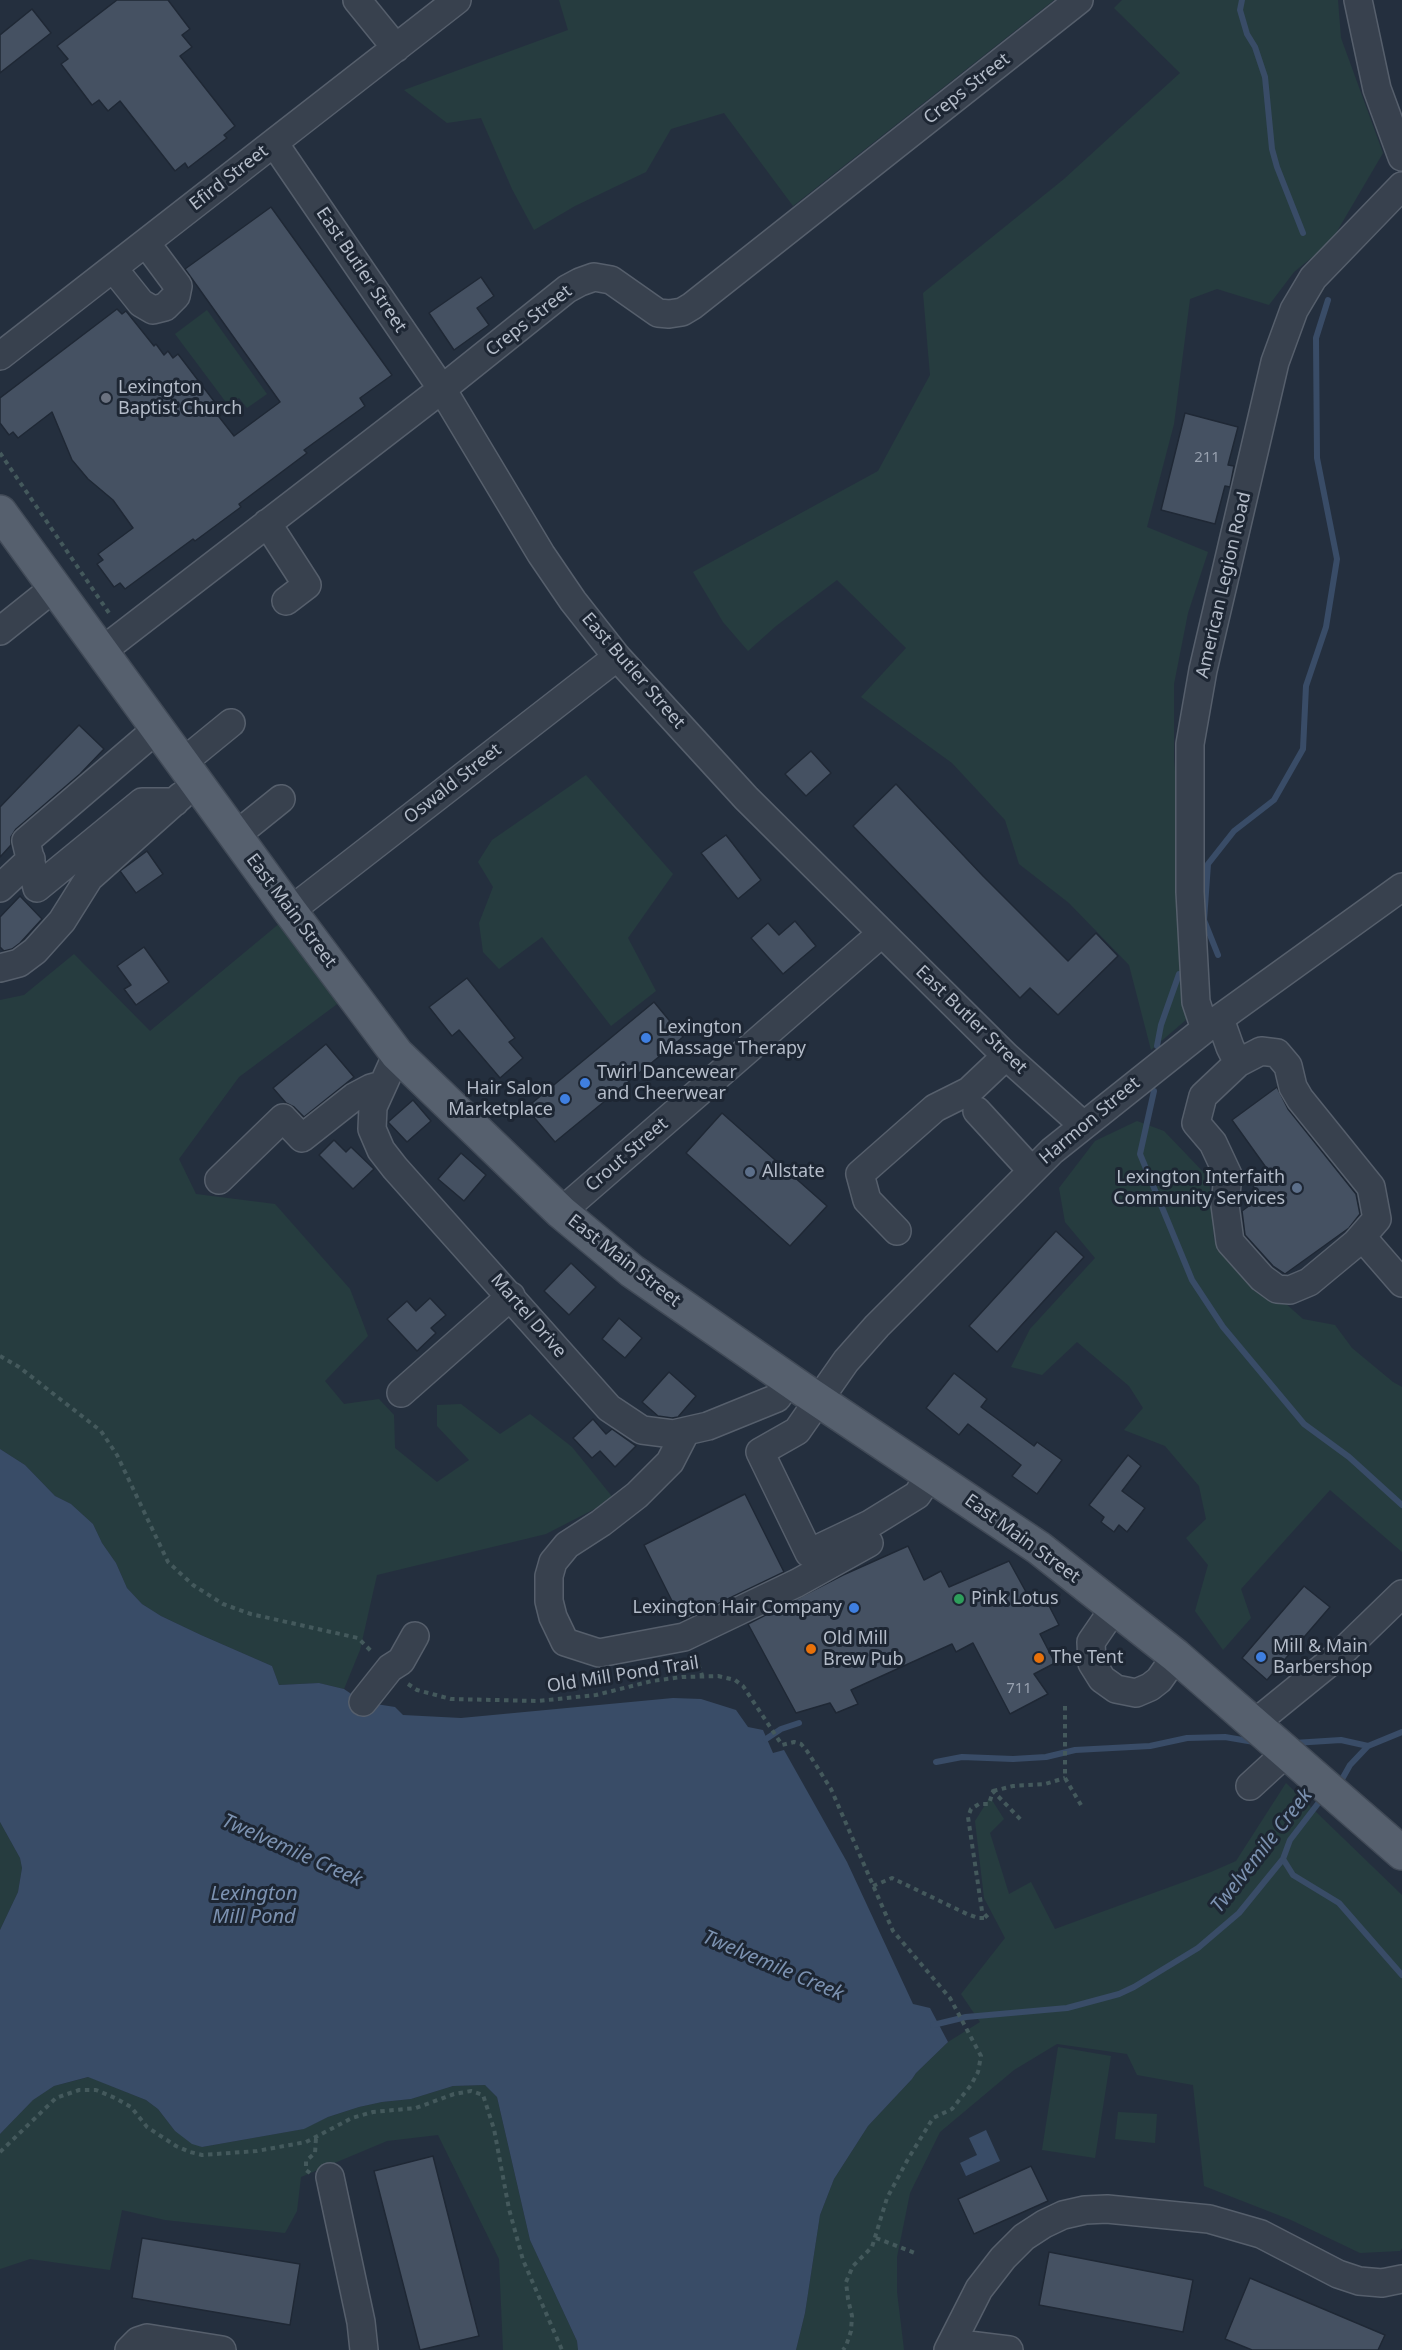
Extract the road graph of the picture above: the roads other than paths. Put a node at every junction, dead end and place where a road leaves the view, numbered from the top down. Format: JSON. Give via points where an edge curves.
{"nodes":[{"id":1,"x":357,"y":0,"type":"edge"},
{"id":2,"x":457,"y":0,"type":"edge"},
{"id":3,"x":1079,"y":0,"type":"edge"},
{"id":4,"x":1358,"y":0,"type":"edge"},
{"id":5,"x":396,"y":48,"type":"junction"},
{"id":6,"x":274,"y":143,"type":"junction"},
{"id":7,"x":1402,"y":157,"type":"edge"},
{"id":8,"x":1402,"y":186,"type":"edge"},
{"id":9,"x":146,"y":243,"type":"junction"},
{"id":10,"x":113,"y":268,"type":"junction"},
{"id":11,"x":0,"y":356,"type":"edge"},
{"id":12,"x":442,"y":389,"type":"junction"},
{"id":13,"x":0,"y":512,"type":"edge"},
{"id":14,"x":267,"y":524,"type":"junction"},
{"id":15,"x":55,"y":587,"type":"junction"},
{"id":16,"x":286,"y":601,"type":"dead end"},
{"id":17,"x":0,"y":631,"type":"edge"},
{"id":18,"x":102,"y":651,"type":"junction"},
{"id":19,"x":617,"y":657,"type":"junction"},
{"id":20,"x":231,"y":723,"type":"dead end"},
{"id":21,"x":158,"y":728,"type":"junction"},
{"id":22,"x":184,"y":782,"type":"junction"},
{"id":23,"x":281,"y":799,"type":"dead end"},
{"id":24,"x":235,"y":836,"type":"junction"},
{"id":25,"x":29,"y":850,"type":"junction"},
{"id":26,"x":89,"y":878,"type":"junction"},
{"id":27,"x":42,"y":885,"type":"junction"},
{"id":28,"x":1402,"y":887,"type":"edge"},
{"id":29,"x":0,"y":888,"type":"edge"},
{"id":30,"x":290,"y":911,"type":"junction"},
{"id":31,"x":882,"y":933,"type":"junction"},
{"id":32,"x":0,"y":968,"type":"edge"},
{"id":33,"x":1212,"y":1024,"type":"junction"},
{"id":34,"x":396,"y":1054,"type":"junction"},
{"id":35,"x":1006,"y":1056,"type":"junction"},
{"id":36,"x":1238,"y":1063,"type":"junction"},
{"id":37,"x":382,"y":1085,"type":"junction"},
{"id":38,"x":976,"y":1111,"type":"dead end"},
{"id":39,"x":1083,"y":1125,"type":"junction"},
{"id":40,"x":1032,"y":1171,"type":"junction"},
{"id":41,"x":219,"y":1180,"type":"dead end"},
{"id":42,"x":561,"y":1212,"type":"junction"},
{"id":43,"x":897,"y":1231,"type":"dead end"},
{"id":44,"x":1362,"y":1237,"type":"junction"},
{"id":45,"x":1402,"y":1283,"type":"edge"},
{"id":46,"x":511,"y":1296,"type":"junction"},
{"id":47,"x":789,"y":1380,"type":"junction"},
{"id":48,"x":401,"y":1393,"type":"dead end"},
{"id":49,"x":819,"y":1400,"type":"junction"},
{"id":50,"x":686,"y":1431,"type":"junction"},
{"id":51,"x":924,"y":1484,"type":"junction"},
{"id":52,"x":1402,"y":1594,"type":"edge"},
{"id":53,"x":1115,"y":1607,"type":"junction"},
{"id":54,"x":415,"y":1636,"type":"dead end"},
{"id":55,"x":1176,"y":1656,"type":"junction"},
{"id":56,"x":363,"y":1702,"type":"dead end"},
{"id":57,"x":1271,"y":1738,"type":"junction"},
{"id":58,"x":1250,"y":1786,"type":"dead end"},
{"id":59,"x":1402,"y":1853,"type":"edge"},
{"id":60,"x":330,"y":2177,"type":"dead end"},
{"id":61,"x":1402,"y":2279,"type":"edge"},
{"id":62,"x":950,"y":2346,"type":"edge"},
{"id":63,"x":129,"y":2350,"type":"edge"},
{"id":64,"x":222,"y":2350,"type":"edge"},
{"id":65,"x":364,"y":2350,"type":"edge"},
{"id":66,"x":1009,"y":2350,"type":"edge"}],
"edges":[{"from":1,"to":5,"type":"street"},
{"from":2,"to":5,"type":"street","name":"Efird Street"},
{"from":3,"to":12,"type":"street","name":"Creps Street","via":[[692,306],[669,315],[658,313],[611,280],[594,278],[580,282]]},
{"from":4,"to":7,"type":"street","via":[[1377,89]]},
{"from":5,"to":6,"type":"street","name":"Efird Street"},
{"from":6,"to":9,"type":"street","name":"Efird Street"},
{"from":6,"to":12,"type":"street","name":"East Butler Street"},
{"from":8,"to":33,"type":"street","name":"American Legion Road","via":[[1313,278],[1294,310],[1275,362],[1203,670],[1190,744],[1191,914],[1196,1002]]},
{"from":9,"to":10,"type":"street","name":"Efird Street"},
{"from":9,"to":10,"type":"street","via":[[178,286],[172,301],[158,309],[146,307]]},
{"from":10,"to":11,"type":"street","name":"Efird Street"},
{"from":12,"to":14,"type":"street","name":"Creps Street"},
{"from":12,"to":19,"type":"street","name":"East Butler Street","via":[[541,554]]},
{"from":13,"to":15,"type":"main road","name":"East Main Street"},
{"from":14,"to":16,"type":"street","via":[[307,585]]},
{"from":14,"to":18,"type":"street","name":"Creps Street"},
{"from":15,"to":17,"type":"street"},
{"from":15,"to":18,"type":"main road","name":"East Main Street"},
{"from":18,"to":21,"type":"main road","name":"East Main Street"},
{"from":19,"to":30,"type":"street","name":"Oswald Street"},
{"from":19,"to":31,"type":"street","name":"East Butler Street","via":[[746,798]]},
{"from":20,"to":22,"type":"street"},
{"from":21,"to":22,"type":"main road","name":"East Main Street"},
{"from":21,"to":25,"type":"street"},
{"from":22,"to":24,"type":"main road","name":"East Main Street"},
{"from":22,"to":26,"type":"street"},
{"from":22,"to":27,"type":"street","via":[[142,802]]},
{"from":23,"to":24,"type":"street"},
{"from":24,"to":30,"type":"main road","name":"East Main Street"},
{"from":25,"to":27,"type":"street"},
{"from":25,"to":29,"type":"street"},
{"from":26,"to":27,"type":"street"},
{"from":26,"to":32,"type":"street","via":[[62,921],[35,951],[19,963]]},
{"from":28,"to":33,"type":"street","name":"Harmon Street"},
{"from":30,"to":34,"type":"main road","name":"East Main Street"},
{"from":31,"to":35,"type":"street","name":"East Butler Street"},
{"from":31,"to":42,"type":"street","name":"Crout Street"},
{"from":33,"to":36,"type":"street","name":"American Legion Road"},
{"from":33,"to":39,"type":"street","name":"Harmon Street"},
{"from":34,"to":37,"type":"street","name":"Martel Drive"},
{"from":34,"to":42,"type":"main road","name":"East Main Street"},
{"from":35,"to":39,"type":"street","name":"East Butler Street"},
{"from":35,"to":43,"type":"street","via":[[969,1090],[935,1108],[860,1174],[867,1200]]},
{"from":36,"to":44,"type":"street","via":[[1261,1051],[1277,1053],[1288,1066],[1300,1099],[1371,1187],[1377,1219]]},
{"from":36,"to":44,"type":"street","via":[[1203,1095],[1196,1123],[1213,1143],[1228,1175],[1225,1205],[1230,1242],[1262,1278],[1277,1288],[1290,1290],[1309,1282]]},
{"from":37,"to":41,"type":"street","via":[[363,1090],[302,1138],[283,1118]]},
{"from":37,"to":46,"type":"street","name":"Martel Drive","via":[[372,1118],[381,1150]]},
{"from":38,"to":40,"type":"street"},
{"from":39,"to":40,"type":"street","name":"Harmon Street"},
{"from":40,"to":49,"type":"street","name":"Harmon Street","via":[[877,1326]]},
{"from":42,"to":47,"type":"main road","name":"East Main Street","via":[[632,1271]]},
{"from":44,"to":45,"type":"street"},
{"from":46,"to":48,"type":"street"},
{"from":46,"to":50,"type":"street","name":"Martel Drive","via":[[609,1408],[642,1430],[673,1434]]},
{"from":47,"to":49,"type":"main road","name":"East Main Street"},
{"from":47,"to":50,"type":"street","name":"Martel Drive","via":[[777,1398]]},
{"from":49,"to":51,"type":"main road","name":"East Main Street"},
{"from":49,"to":51,"type":"street","name":"Harmon Street","via":[[797,1431],[760,1452],[809,1553],[870,1524]]},
{"from":50,"to":51,"type":"street","via":[[670,1462],[637,1495],[567,1545],[553,1562],[549,1601],[565,1642],[599,1653],[684,1637],[797,1583],[914,1518]]},
{"from":51,"to":53,"type":"main road","name":"East Main Street","via":[[1039,1548]]},
{"from":52,"to":57,"type":"street","via":[[1340,1654]]},
{"from":53,"to":55,"type":"main road","name":"East Main Street"},
{"from":53,"to":55,"type":"street","via":[[1091,1642],[1092,1663],[1102,1679],[1116,1689],[1136,1693],[1159,1680]]},
{"from":54,"to":56,"type":"street","via":[[401,1660]]},
{"from":55,"to":57,"type":"main road","name":"East Main Street"},
{"from":57,"to":58,"type":"street"},
{"from":57,"to":59,"type":"main road","name":"East Main Street"},
{"from":60,"to":65,"type":"street"},
{"from":61,"to":62,"type":"street","via":[[1382,2283],[1359,2281],[1270,2238],[1209,2219],[1085,2210],[1044,2224],[1003,2258],[980,2289]]},
{"from":62,"to":66,"type":"street"},
{"from":63,"to":64,"type":"street","via":[[147,2338]]}]}
